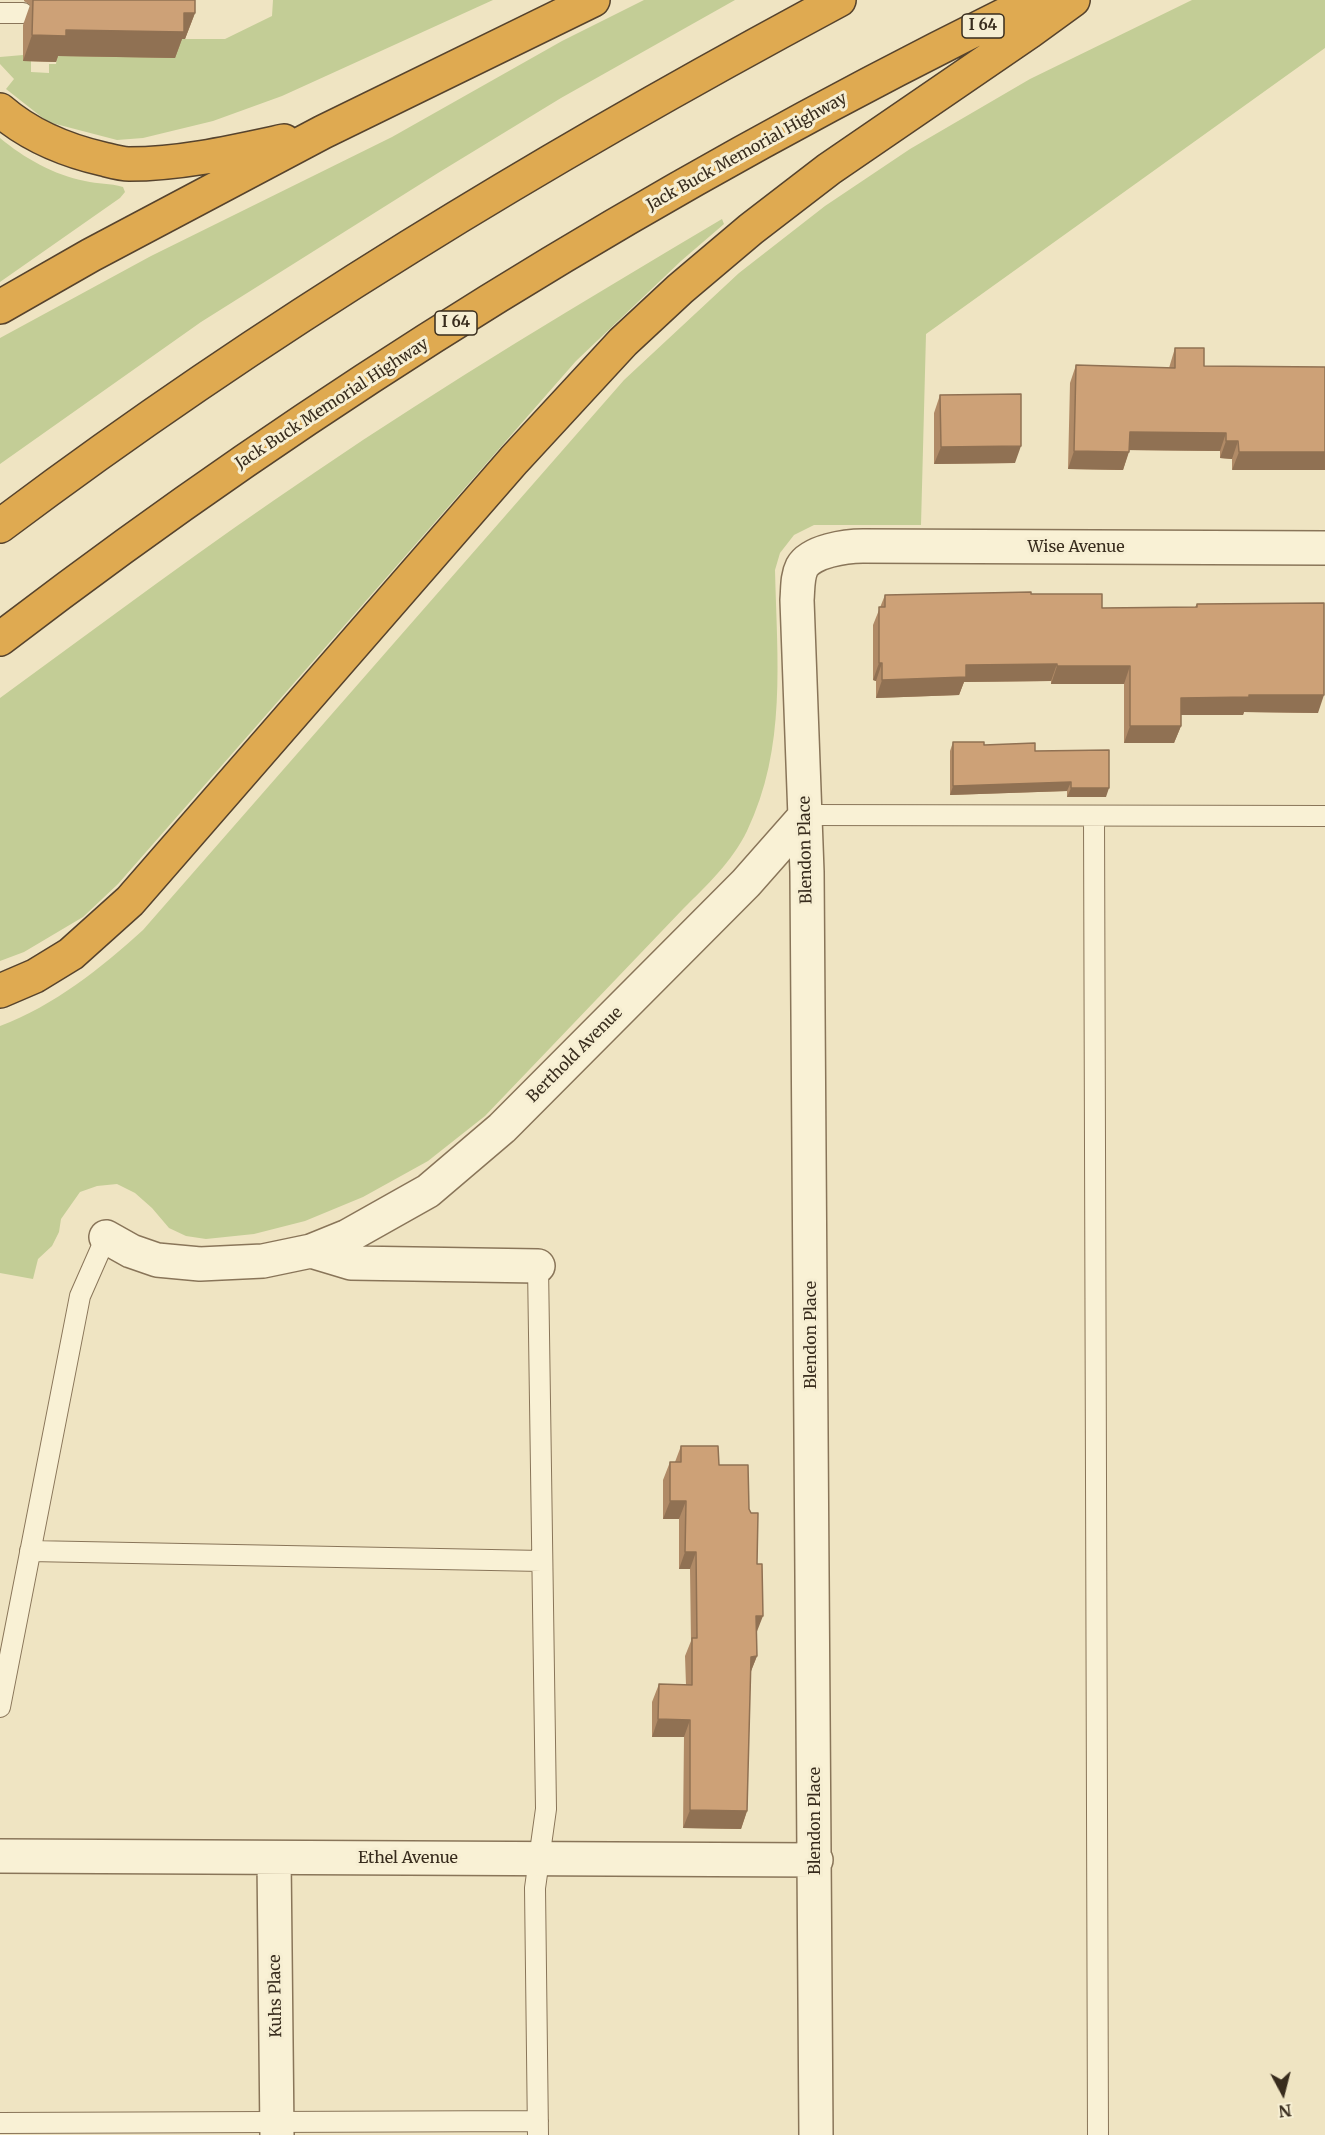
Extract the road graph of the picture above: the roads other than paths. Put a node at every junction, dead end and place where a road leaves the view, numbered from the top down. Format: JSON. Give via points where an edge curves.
{"nodes":[{"id":1,"x":593,"y":0,"type":"edge"},
{"id":2,"x":839,"y":0,"type":"edge"},
{"id":3,"x":1035,"y":0,"type":"edge"},
{"id":4,"x":1073,"y":0,"type":"edge"},
{"id":5,"x":0,"y":13,"type":"edge"},
{"id":6,"x":23,"y":13,"type":"dead end"},
{"id":7,"x":0,"y":110,"type":"edge"},
{"id":8,"x":323,"y":132,"type":"junction"},
{"id":9,"x":0,"y":306,"type":"edge"},
{"id":10,"x":12,"y":517,"type":"edge"},
{"id":11,"x":1325,"y":548,"type":"edge"},
{"id":12,"x":827,"y":551,"type":"joint"},
{"id":13,"x":3,"y":637,"type":"edge"},
{"id":14,"x":806,"y":815,"type":"junction"},
{"id":15,"x":1325,"y":816,"type":"edge"},
{"id":16,"x":1094,"y":817,"type":"junction"},
{"id":17,"x":0,"y":991,"type":"edge"},
{"id":18,"x":106,"y":1237,"type":"joint"},
{"id":19,"x":310,"y":1251,"type":"junction"},
{"id":20,"x":538,"y":1266,"type":"joint"},
{"id":21,"x":30,"y":1551,"type":"junction"},
{"id":22,"x":542,"y":1561,"type":"junction"},
{"id":23,"x":0,"y":1707,"type":"edge"},
{"id":24,"x":0,"y":1856,"type":"edge"},
{"id":25,"x":274,"y":1858,"type":"junction"},
{"id":26,"x":539,"y":1859,"type":"junction"},
{"id":27,"x":816,"y":1860,"type":"junction"},
{"id":28,"x":10,"y":2127,"type":"edge"},
{"id":29,"x":277,"y":2128,"type":"edge"},
{"id":30,"x":538,"y":2128,"type":"edge"},
{"id":31,"x":816,"y":2135,"type":"edge"},
{"id":32,"x":1098,"y":2135,"type":"edge"}],
"edges":[{"from":1,"to":8,"type":"highway"},
{"from":2,"to":10,"type":"highway","via":[[628,116],[396,255],[107,447]]},
{"from":3,"to":13,"type":"highway","name":"Jack Buck Memorial Highway","number":"I 64","via":[[930,51],[621,222],[458,322],[242,463]]},
{"from":4,"to":17,"type":"highway","via":[[829,169],[680,289],[623,342],[514,460],[130,902],[71,954]]},
{"from":5,"to":6,"type":"lane"},
{"from":7,"to":8,"type":"highway","via":[[32,134],[60,147],[127,164],[230,153]]},
{"from":8,"to":9,"type":"highway"},
{"from":11,"to":12,"type":"street","name":"Wise Avenue","via":[[846,546]]},
{"from":12,"to":14,"type":"street","name":"Blendon Place","via":[[802,566],[798,580]]},
{"from":14,"to":16,"type":"lane"},
{"from":14,"to":19,"type":"street","name":"Berthold Avenue","via":[[746,883],[502,1128],[428,1191],[348,1236]]},
{"from":14,"to":27,"type":"street","name":"Blendon Place"},
{"from":15,"to":16,"type":"lane"},
{"from":16,"to":32,"type":"lane"},
{"from":18,"to":19,"type":"street","name":"Berthold Avenue","via":[[157,1260],[200,1264],[263,1261]]},
{"from":18,"to":21,"type":"lane","via":[[80,1296]]},
{"from":19,"to":20,"type":"street","name":"Berthold Avenue","via":[[351,1263]]},
{"from":20,"to":22,"type":"lane"},
{"from":21,"to":22,"type":"lane"},
{"from":21,"to":23,"type":"lane"},
{"from":22,"to":26,"type":"lane","via":[[546,1809]]},
{"from":24,"to":25,"type":"street","name":"Ethel Avenue"},
{"from":25,"to":26,"type":"street","name":"Ethel Avenue"},
{"from":25,"to":29,"type":"street","name":"Kuhs Place"},
{"from":26,"to":27,"type":"street","name":"Ethel Avenue"},
{"from":26,"to":30,"type":"lane","via":[[535,1888]]},
{"from":27,"to":31,"type":"street","name":"Blendon Place"},
{"from":28,"to":29,"type":"lane"},
{"from":29,"to":30,"type":"lane"}]}
